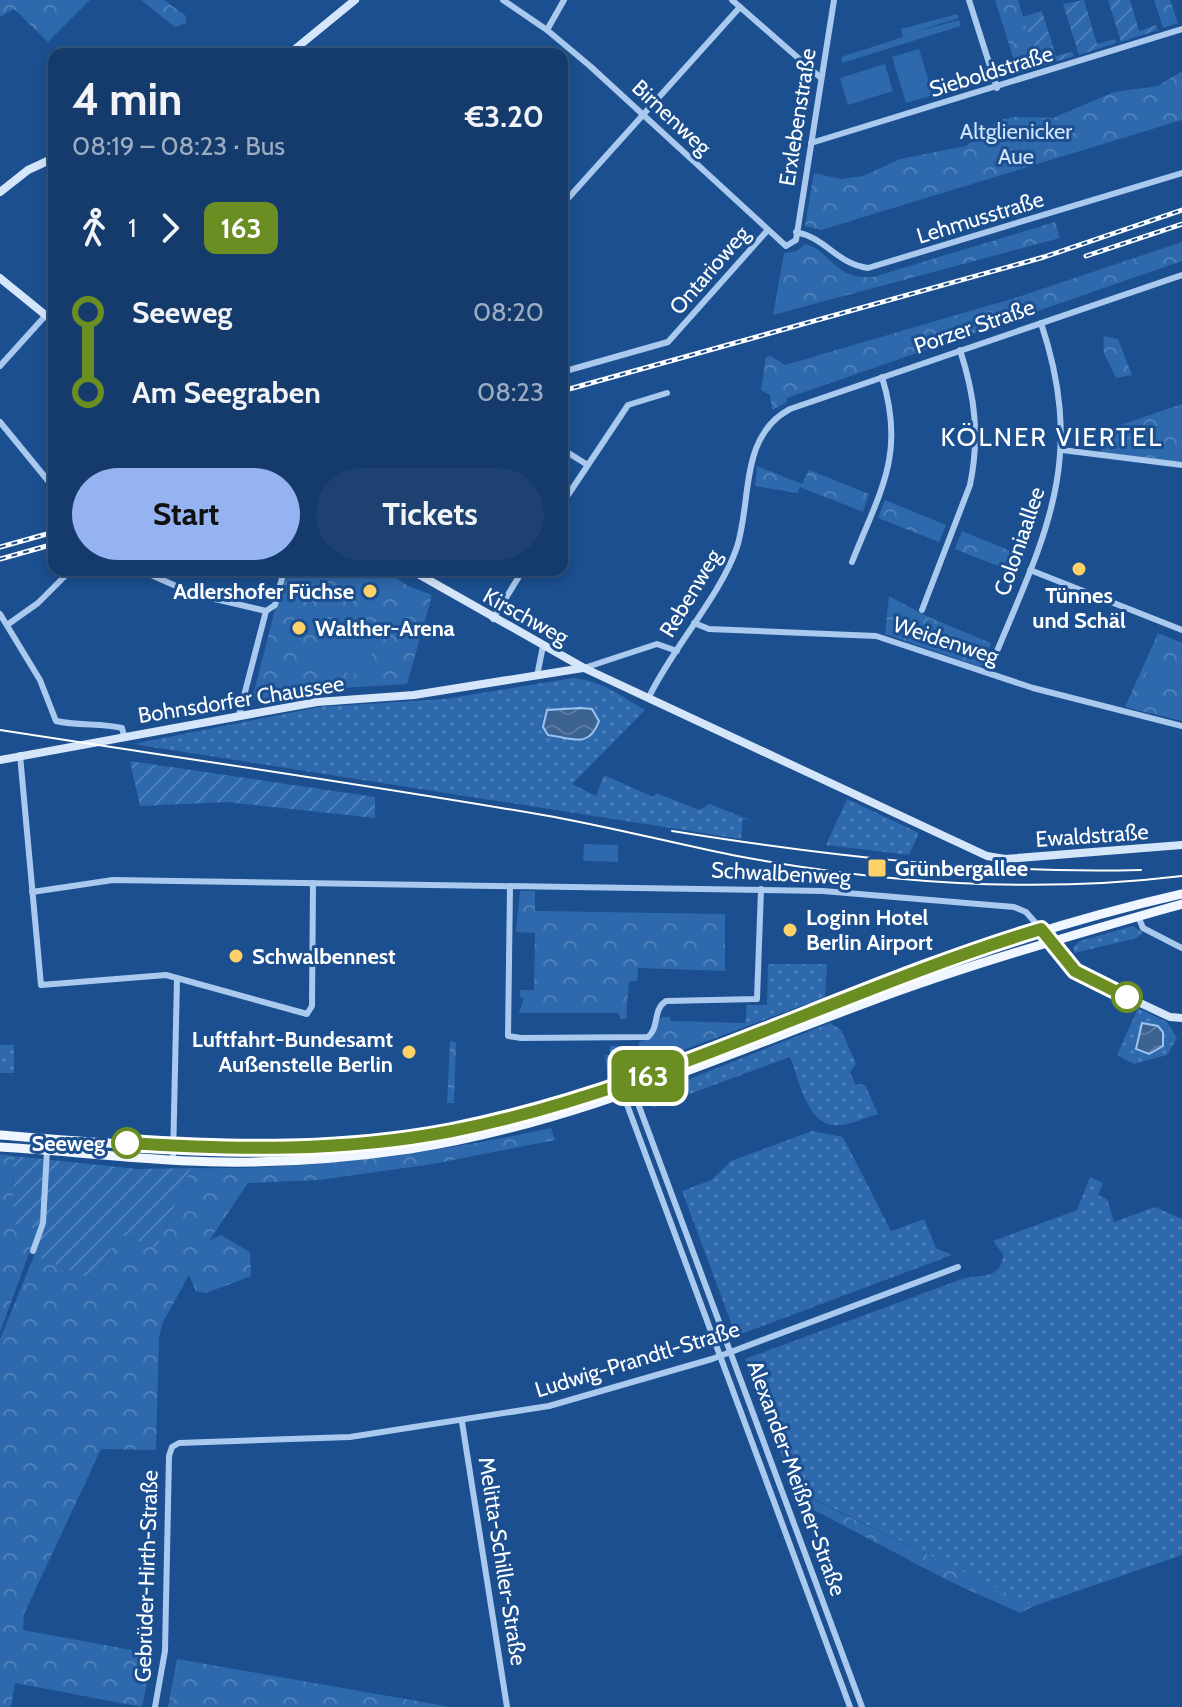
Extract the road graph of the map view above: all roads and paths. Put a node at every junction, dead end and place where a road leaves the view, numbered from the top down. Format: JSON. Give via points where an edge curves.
{"nodes":[{"id":1,"x":355,"y":0,"type":"edge"},
{"id":2,"x":503,"y":0,"type":"edge"},
{"id":3,"x":564,"y":0,"type":"edge"},
{"id":4,"x":732,"y":0,"type":"edge"},
{"id":5,"x":834,"y":0,"type":"edge"},
{"id":6,"x":969,"y":0,"type":"edge"},
{"id":7,"x":740,"y":7,"type":"junction"},
{"id":8,"x":1182,"y":29,"type":"edge"},
{"id":9,"x":547,"y":30,"type":"junction"},
{"id":10,"x":296,"y":48,"type":"edge"},
{"id":11,"x":568,"y":48,"type":"edge"},
{"id":12,"x":568,"y":48,"type":"edge"},
{"id":13,"x":821,"y":78,"type":"junction"},
{"id":14,"x":997,"y":88,"type":"junction"},
{"id":15,"x":642,"y":113,"type":"junction"},
{"id":16,"x":811,"y":143,"type":"junction"},
{"id":17,"x":48,"y":161,"type":"edge"},
{"id":18,"x":1182,"y":173,"type":"edge"},
{"id":19,"x":0,"y":192,"type":"edge"},
{"id":20,"x":568,"y":198,"type":"edge"},
{"id":21,"x":767,"y":231,"type":"junction"},
{"id":22,"x":796,"y":236,"type":"junction"},
{"id":23,"x":1182,"y":275,"type":"edge"},
{"id":24,"x":0,"y":278,"type":"edge"},
{"id":25,"x":46,"y":315,"type":"joint"},
{"id":26,"x":1041,"y":323,"type":"junction"},
{"id":27,"x":960,"y":350,"type":"junction"},
{"id":28,"x":0,"y":366,"type":"edge"},
{"id":29,"x":568,"y":370,"type":"edge"},
{"id":30,"x":882,"y":377,"type":"junction"},
{"id":31,"x":667,"y":393,"type":"dead end"},
{"id":32,"x":779,"y":415,"type":"joint"},
{"id":33,"x":0,"y":422,"type":"edge"},
{"id":34,"x":1062,"y":450,"type":"junction"},
{"id":35,"x":568,"y":453,"type":"edge"},
{"id":36,"x":586,"y":464,"type":"junction"},
{"id":37,"x":1182,"y":465,"type":"edge"},
{"id":38,"x":48,"y":481,"type":"edge"},
{"id":39,"x":568,"y":494,"type":"edge"},
{"id":40,"x":852,"y":562,"type":"dead end"},
{"id":41,"x":1030,"y":570,"type":"junction"},
{"id":42,"x":65,"y":576,"type":"edge"},
{"id":43,"x":154,"y":576,"type":"edge"},
{"id":44,"x":282,"y":576,"type":"edge"},
{"id":45,"x":421,"y":576,"type":"edge"},
{"id":46,"x":519,"y":576,"type":"edge"},
{"id":47,"x":922,"y":610,"type":"dead end"},
{"id":48,"x":266,"y":611,"type":"junction"},
{"id":49,"x":0,"y":614,"type":"edge"},
{"id":50,"x":493,"y":619,"type":"junction"},
{"id":51,"x":694,"y":623,"type":"junction"},
{"id":52,"x":7,"y":625,"type":"junction"},
{"id":53,"x":1182,"y":630,"type":"edge"},
{"id":54,"x":543,"y":646,"type":"junction"},
{"id":55,"x":677,"y":651,"type":"junction"},
{"id":56,"x":584,"y":668,"type":"junction"},
{"id":57,"x":988,"y":673,"type":"junction"},
{"id":58,"x":537,"y":676,"type":"junction"},
{"id":59,"x":649,"y":697,"type":"junction"},
{"id":60,"x":239,"y":715,"type":"junction"},
{"id":61,"x":1182,"y":726,"type":"edge"},
{"id":62,"x":124,"y":736,"type":"junction"},
{"id":63,"x":20,"y":755,"type":"junction"},
{"id":64,"x":0,"y":760,"type":"edge"},
{"id":65,"x":1182,"y":845,"type":"edge"},
{"id":66,"x":313,"y":883,"type":"junction"},
{"id":67,"x":510,"y":887,"type":"junction"},
{"id":68,"x":761,"y":889,"type":"junction"},
{"id":69,"x":32,"y":892,"type":"junction"},
{"id":70,"x":1182,"y":894,"type":"edge"},
{"id":71,"x":1182,"y":904,"type":"edge"},
{"id":72,"x":1139,"y":919,"type":"junction"},
{"id":73,"x":1041,"y":929,"type":"junction"},
{"id":74,"x":1050,"y":940,"type":"junction"},
{"id":75,"x":1182,"y":948,"type":"edge"},
{"id":76,"x":177,"y":979,"type":"junction"},
{"id":77,"x":1182,"y":1018,"type":"edge"},
{"id":78,"x":625,"y":1084,"type":"junction"},
{"id":79,"x":629,"y":1094,"type":"junction"},
{"id":80,"x":0,"y":1135,"type":"edge"},
{"id":81,"x":173,"y":1146,"type":"junction"},
{"id":82,"x":0,"y":1147,"type":"edge"},
{"id":83,"x":47,"y":1150,"type":"junction"},
{"id":84,"x":173,"y":1159,"type":"junction"},
{"id":85,"x":33,"y":1251,"type":"dead end"},
{"id":86,"x":958,"y":1267,"type":"dead end"},
{"id":87,"x":732,"y":1352,"type":"junction"},
{"id":88,"x":721,"y":1356,"type":"junction"},
{"id":89,"x":462,"y":1422,"type":"junction"},
{"id":90,"x":172,"y":1447,"type":"joint"},
{"id":91,"x":155,"y":1707,"type":"edge"},
{"id":92,"x":507,"y":1707,"type":"edge"},
{"id":93,"x":850,"y":1707,"type":"edge"},
{"id":94,"x":862,"y":1707,"type":"edge"}],
"edges":[{"from":1,"to":10,"type":"street"},
{"from":2,"to":9,"type":"street","name":"Birnenweg"},
{"from":3,"to":9,"type":"street"},
{"from":4,"to":7,"type":"street"},
{"from":5,"to":13,"type":"street","name":"Erxlebenstraße"},
{"from":6,"to":14,"type":"street"},
{"from":7,"to":13,"type":"street"},
{"from":7,"to":15,"type":"street"},
{"from":8,"to":14,"type":"street","name":"Sieboldstraße"},
{"from":9,"to":12,"type":"street","name":"Birnenweg"},
{"from":11,"to":15,"type":"street","name":"Birnenweg"},
{"from":13,"to":16,"type":"street","name":"Erxlebenstraße"},
{"from":14,"to":16,"type":"street","name":"Sieboldstraße"},
{"from":15,"to":20,"type":"street"},
{"from":15,"to":21,"type":"street","name":"Birnenweg"},
{"from":16,"to":22,"type":"street","name":"Erxlebenstraße"},
{"from":17,"to":19,"type":"street"},
{"from":18,"to":22,"type":"street","name":"Lehmusstraße","via":[[868,268],[842,261],[814,236]]},
{"from":21,"to":22,"type":"street","name":"Birnenweg","via":[[786,246]]},
{"from":21,"to":29,"type":"street","name":"Ontarioweg","via":[[668,342]]},
{"from":23,"to":26,"type":"street","name":"Porzer Straße"},
{"from":24,"to":25,"type":"street"},
{"from":25,"to":28,"type":"street"},
{"from":26,"to":27,"type":"street","name":"Porzer Straße"},
{"from":26,"to":34,"type":"street","name":"Coloniaallee","via":[[1058,385]]},
{"from":27,"to":30,"type":"street","name":"Porzer Straße"},
{"from":27,"to":47,"type":"street","via":[[975,407],[974,463]]},
{"from":30,"to":32,"type":"street","name":"Porzer Straße"},
{"from":30,"to":40,"type":"street","via":[[893,410],[893,449]]},
{"from":31,"to":36,"type":"street","via":[[628,405]]},
{"from":32,"to":51,"type":"street","name":"Rebenweg","via":[[757,442],[732,559]]},
{"from":33,"to":38,"type":"street"},
{"from":34,"to":37,"type":"street"},
{"from":34,"to":41,"type":"street","name":"Coloniaallee","via":[[1053,505]]},
{"from":35,"to":36,"type":"street"},
{"from":36,"to":39,"type":"street"},
{"from":41,"to":53,"type":"street"},
{"from":41,"to":57,"type":"street","name":"Coloniaallee"},
{"from":42,"to":52,"type":"street"},
{"from":43,"to":48,"type":"street","via":[[194,594]]},
{"from":44,"to":48,"type":"street","via":[[275,605]]},
{"from":45,"to":50,"type":"street","name":"Kirschweg"},
{"from":46,"to":50,"type":"street"},
{"from":48,"to":60,"type":"street"},
{"from":49,"to":52,"type":"street"},
{"from":50,"to":54,"type":"street","name":"Kirschweg"},
{"from":51,"to":55,"type":"street","name":"Rebenweg"},
{"from":51,"to":57,"type":"street","name":"Weidenweg","via":[[709,629],[876,636]]},
{"from":52,"to":62,"type":"street","via":[[40,680],[56,721],[115,726]]},
{"from":54,"to":56,"type":"street","name":"Kirschweg"},
{"from":54,"to":58,"type":"street"},
{"from":55,"to":56,"type":"street","name":"Kirschweg","via":[[657,644]]},
{"from":55,"to":59,"type":"street","name":"Rebenweg"},
{"from":56,"to":58,"type":"street","name":"Bohnsdorfer Chaussee"},
{"from":56,"to":59,"type":"street","name":"Kirschweg"},
{"from":57,"to":61,"type":"street","name":"Weidenweg"},
{"from":58,"to":60,"type":"street","name":"Bohnsdorfer Chaussee"},
{"from":59,"to":65,"type":"street","name":"Ewaldstraße","via":[[987,856],[1005,859]]},
{"from":60,"to":62,"type":"street","name":"Bohnsdorfer Chaussee"},
{"from":62,"to":63,"type":"street","name":"Bohnsdorfer Chaussee"},
{"from":63,"to":64,"type":"street","name":"Bohnsdorfer Chaussee"},
{"from":63,"to":69,"type":"street"},
{"from":66,"to":67,"type":"street","name":"Schwalbenweg"},
{"from":66,"to":69,"type":"street","name":"Schwalbenweg","via":[[113,880]]},
{"from":66,"to":76,"type":"street","via":[[312,1006],[307,1014]]},
{"from":67,"to":68,"type":"street","name":"Schwalbenweg"},
{"from":67,"to":68,"type":"street","via":[[508,1036],[648,1037],[655,1030],[658,1008],[666,1001],[757,999]]},
{"from":68,"to":73,"type":"street","name":"Schwalbenweg","via":[[998,904],[1021,909]]},
{"from":69,"to":76,"type":"street","via":[[41,985],[154,975]]},
{"from":70,"to":73,"type":"main road"},
{"from":71,"to":72,"type":"main road"},
{"from":72,"to":74,"type":"main road"},
{"from":72,"to":75,"type":"street","via":[[1148,932]]},
{"from":73,"to":74,"type":"street"},
{"from":73,"to":78,"type":"main road"},
{"from":74,"to":77,"type":"street","via":[[1081,975]]},
{"from":74,"to":79,"type":"main road","via":[[876,999]]},
{"from":76,"to":81,"type":"street"},
{"from":78,"to":79,"type":"street","name":"Alexander-Meißner-Straße"},
{"from":78,"to":81,"type":"main road","via":[[481,1125],[401,1140],[278,1150]]},
{"from":79,"to":84,"type":"main road","via":[[545,1120],[411,1148],[245,1162]]},
{"from":79,"to":87,"type":"street","name":"Alexander-Meißner-Straße"},
{"from":79,"to":88,"type":"street","name":"Alexander-Meißner-Straße"},
{"from":80,"to":81,"type":"main road"},
{"from":81,"to":84,"type":"street"},
{"from":82,"to":83,"type":"main road"},
{"from":83,"to":84,"type":"main road"},
{"from":83,"to":85,"type":"street","via":[[43,1223]]},
{"from":86,"to":87,"type":"street","name":"Ludwig-Prandtl-Straße"},
{"from":87,"to":88,"type":"street","name":"Ludwig-Prandtl-Straße"},
{"from":87,"to":94,"type":"street","name":"Alexander-Meißner-Straße"},
{"from":88,"to":89,"type":"street","name":"Ludwig-Prandtl-Straße","via":[[549,1406]]},
{"from":88,"to":93,"type":"street","name":"Alexander-Meißner-Straße"},
{"from":89,"to":90,"type":"street","name":"Ludwig-Prandtl-Straße","via":[[350,1437],[191,1440]]},
{"from":89,"to":92,"type":"street","name":"Melitta-Schiller-Straße"},
{"from":90,"to":91,"type":"street","name":"Gebrüder-Hirth-Straße","via":[[164,1670]]}]}
